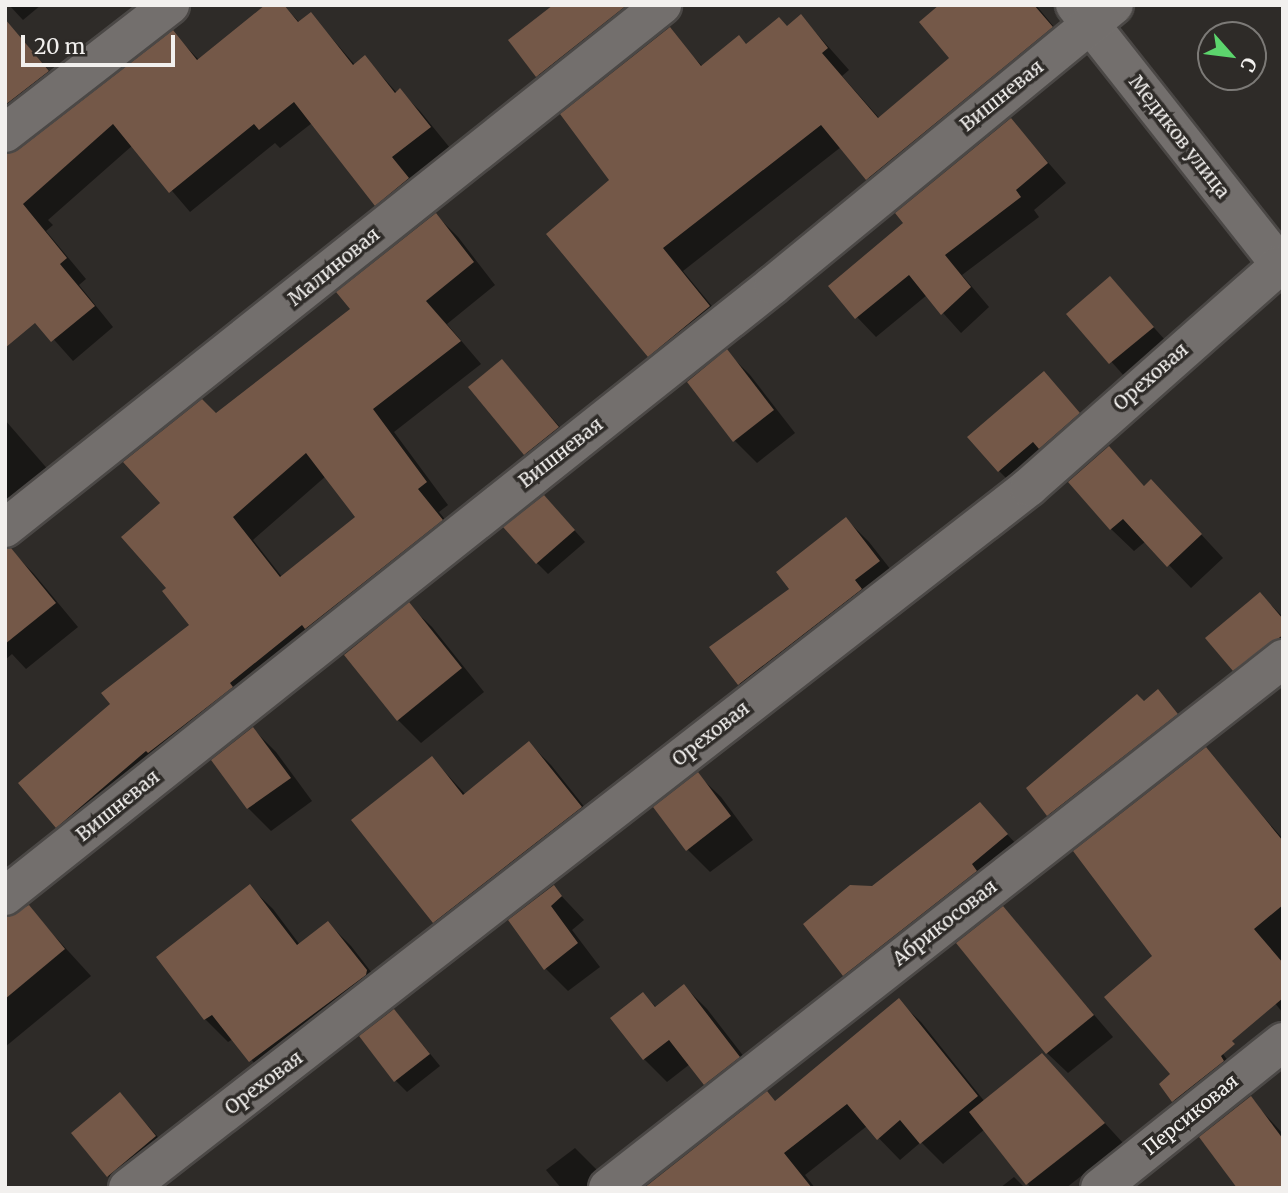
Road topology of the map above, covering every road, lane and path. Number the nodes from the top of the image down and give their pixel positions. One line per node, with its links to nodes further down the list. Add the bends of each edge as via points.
1 (170, 5): 4 (street)
2 (662, 5): 6 (street, Малиновая)
3 (1093, 12): 5 (street, Медиков улица); 8 (street, Вишневая, via 772,285)
4 (5, 133)
5 (1282, 267): 10 (street, Ореховая, via 1028,486)
6 (5, 528)
7 (1283, 659): 11 (street, Абрикосовая)
8 (5, 896)
9 (1283, 1042): 12 (street, Персиковая)
10 (128, 1188)
11 (608, 1188)
12 (1100, 1188)

